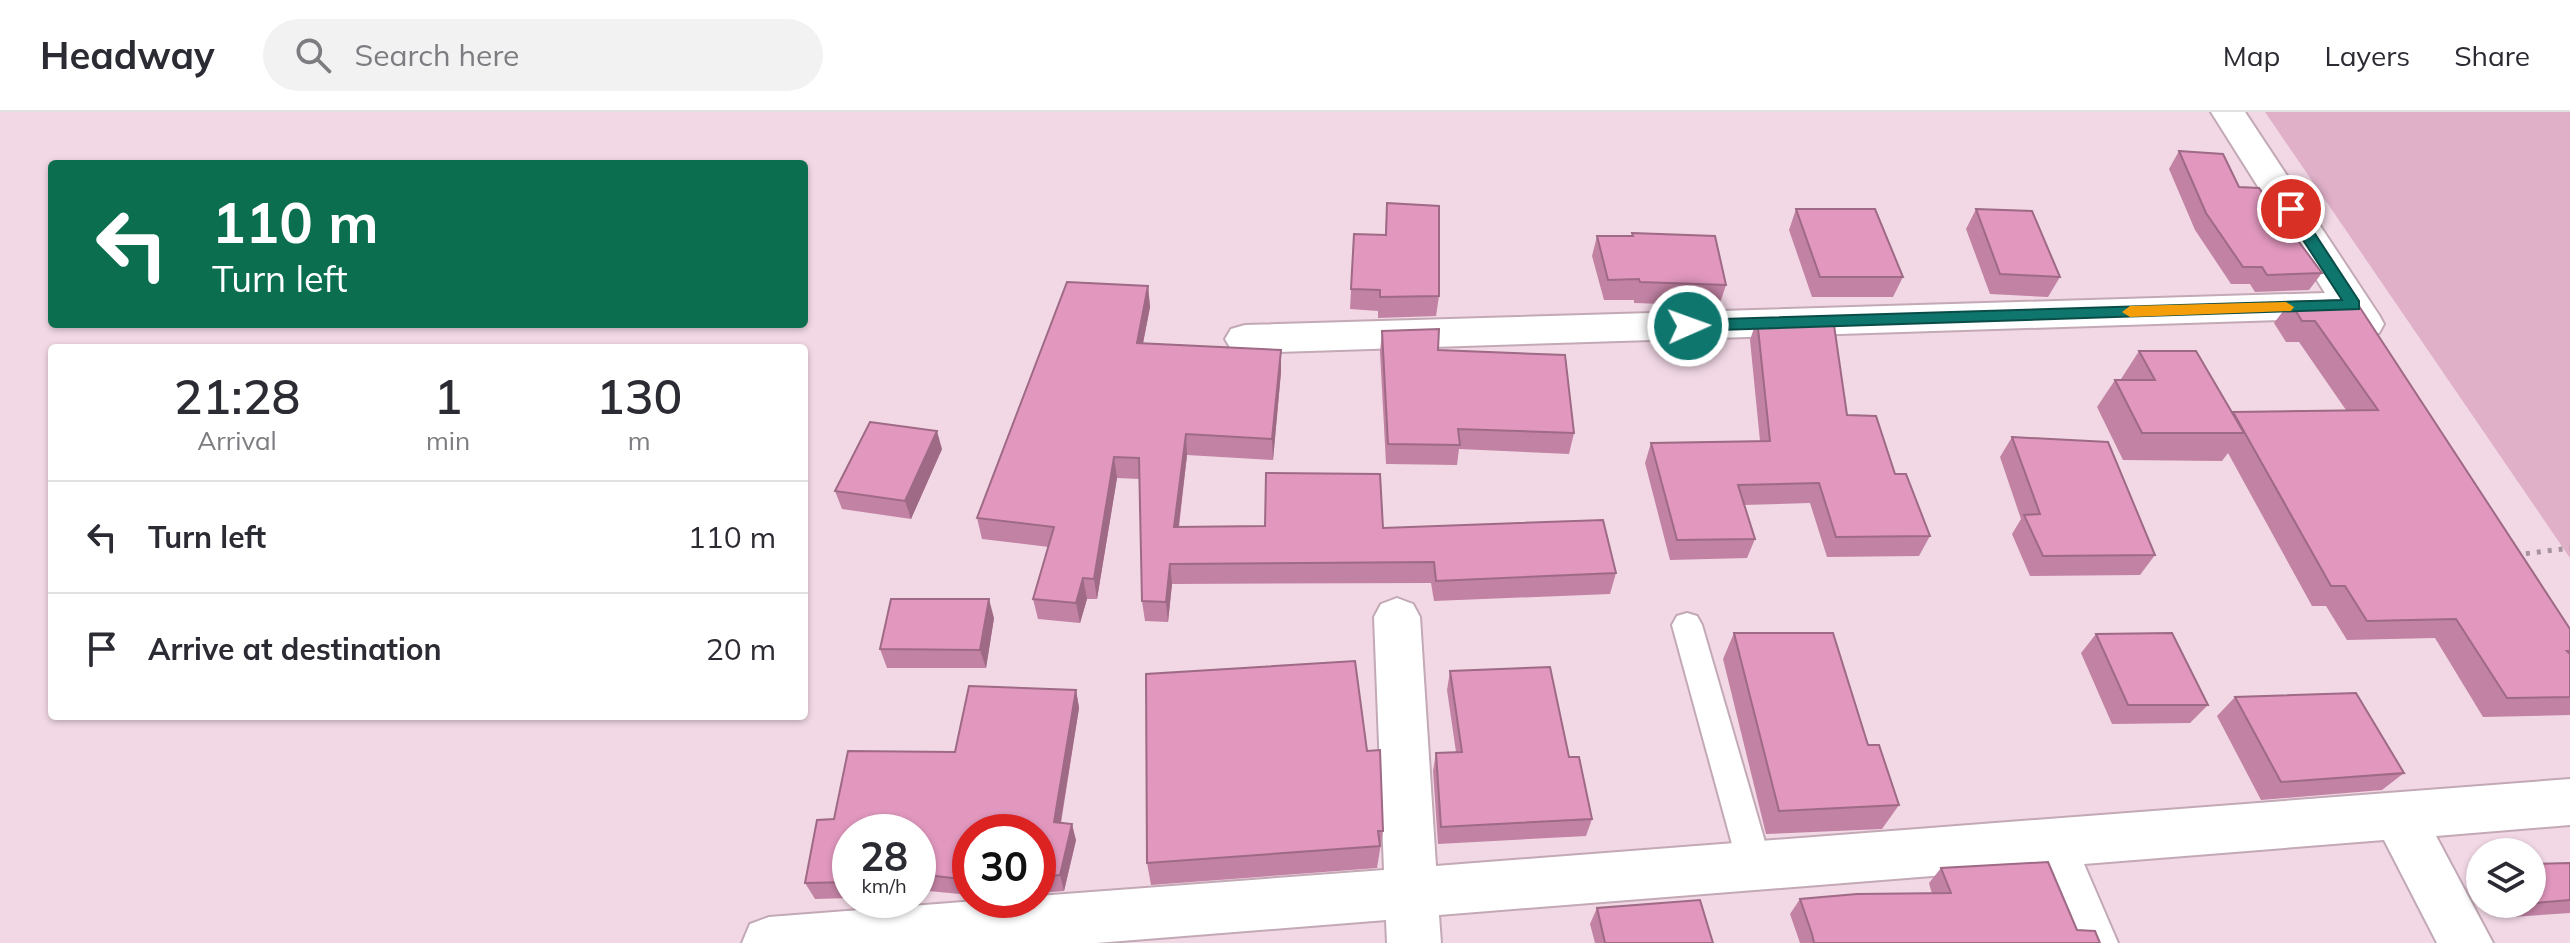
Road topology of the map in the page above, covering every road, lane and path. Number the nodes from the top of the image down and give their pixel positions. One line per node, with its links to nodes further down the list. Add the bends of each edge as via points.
1 (2228, 112): 2 (street)
2 (2353, 305): 3 (street); 4 (street)
3 (1245, 339)
4 (2387, 358)
5 (2570, 548): 6 (path)
6 (2514, 555)
7 (1397, 617): 13 (street)
8 (1687, 625): 12 (lane)
9 (2570, 802): 10 (street)
10 (2398, 815): 11 (street); 18 (street)
11 (2048, 842): 12 (street); 17 (street)
12 (1755, 866): 13 (street)
13 (1411, 892): 14 (street); 16 (street)
14 (1091, 930): 15 (street)
15 (780, 942)
16 (1414, 943)
17 (2091, 943)
18 (2466, 943)

